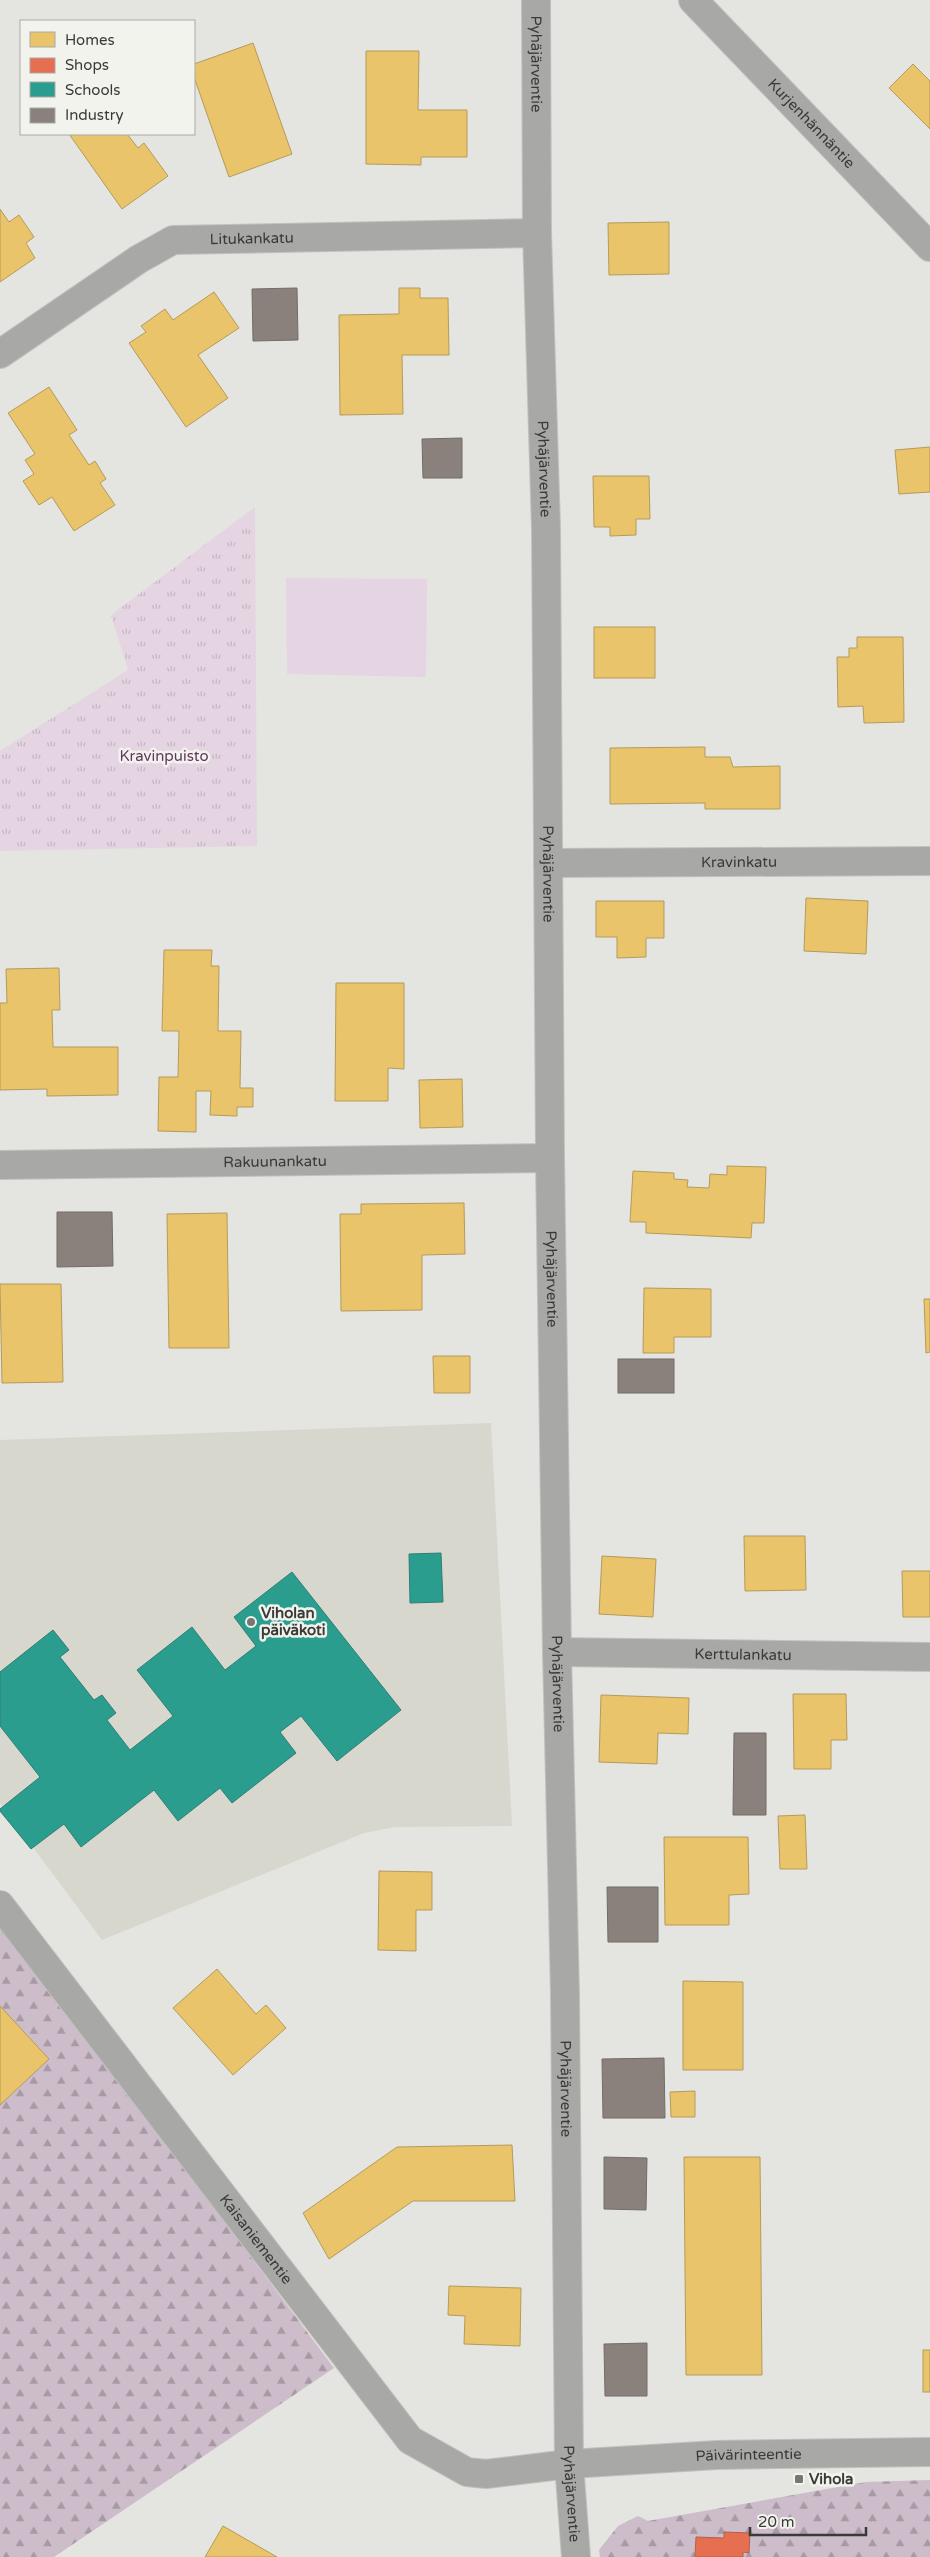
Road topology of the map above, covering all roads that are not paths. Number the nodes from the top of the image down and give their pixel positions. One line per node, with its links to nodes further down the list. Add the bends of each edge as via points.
1 (536, 0): 3 (street, Pyhäjärventie)
2 (693, 0): 4 (street, Kurjenhännäntie)
3 (537, 232): 5 (street, Litukankatu, via 173,240 139,259); 7 (street, Pyhäjärventie, via 546,529)
4 (930, 247)
5 (0, 354)
6 (930, 861): 7 (street, Kravinkatu)
7 (548, 863): 8 (street, Pyhäjärventie)
8 (550, 1158): 9 (street, Rakuunankatu); 10 (street, Pyhäjärventie)
9 (0, 1165)
10 (557, 1652): 11 (street, Kerttulankatu); 14 (street, Pyhäjärventie, via 566,1994)
11 (930, 1657)
12 (0, 1905): 14 (street, Kaisaniementie, via 410,2440 467,2472 486,2474)
13 (930, 2452): 14 (street, Päivärinteentie, via 726,2455)
14 (569, 2464): 15 (street, Pyhäjärventie)
15 (576, 2557)

